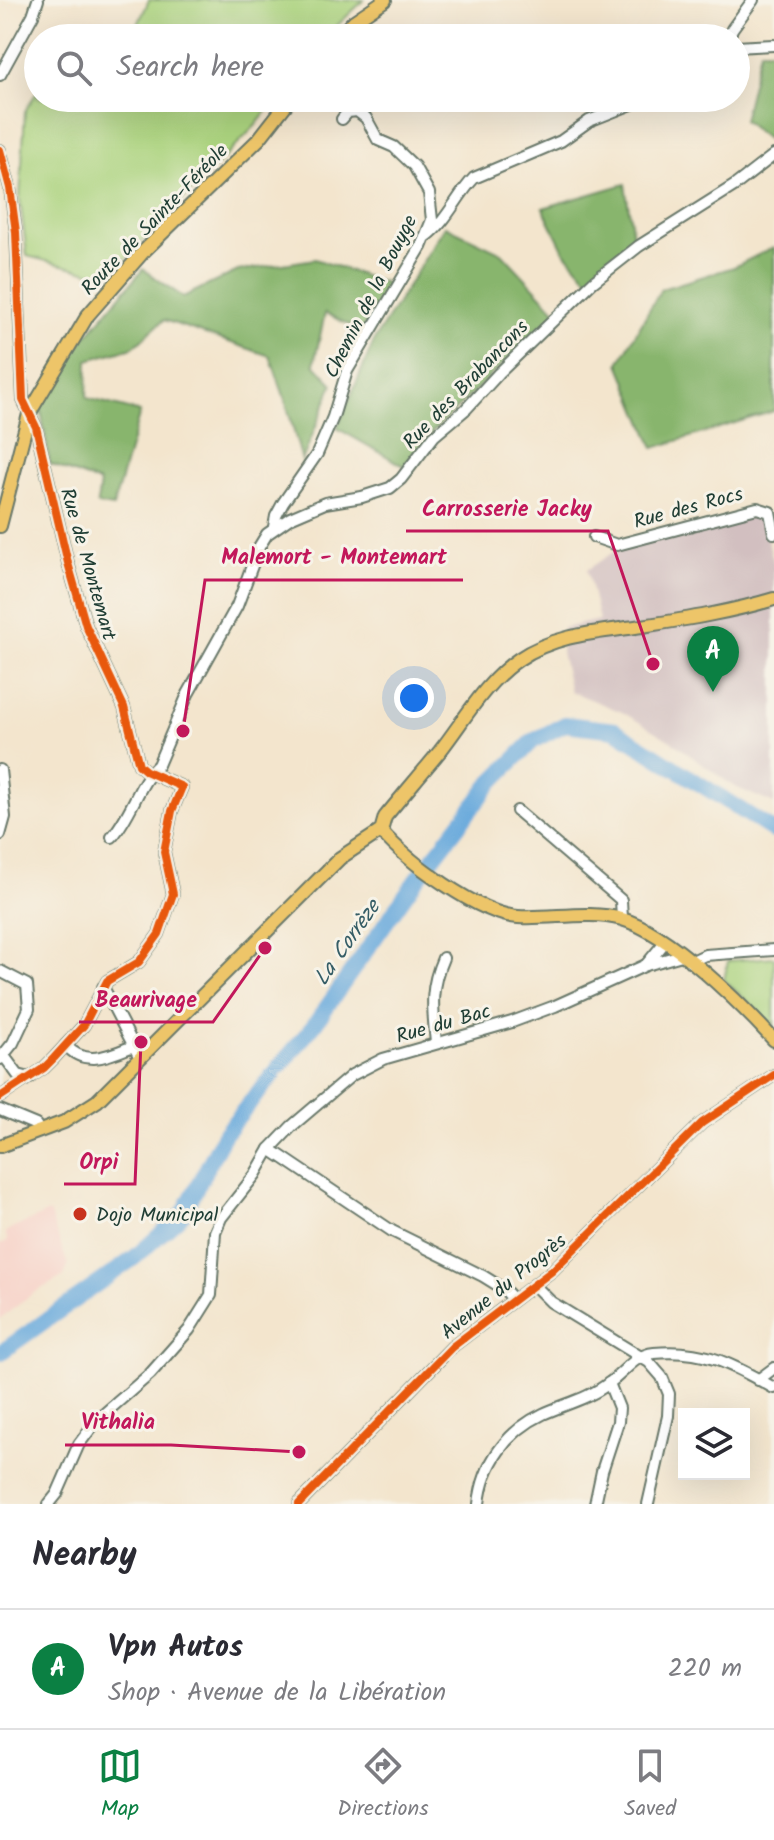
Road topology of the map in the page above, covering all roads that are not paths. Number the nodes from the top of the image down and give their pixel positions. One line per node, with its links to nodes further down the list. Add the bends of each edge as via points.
1 (38, 0): 4 (street)
2 (385, 0): 5 (main road)
3 (753, 0): 6 (street)
4 (28, 24)
5 (351, 24)
6 (736, 24)
7 (24, 31): 10 (street)
8 (774, 45): 9 (street)
9 (750, 46)
10 (0, 75)
11 (280, 112): 19 (main road, Route de Sainte-Féréole, via 88,315)
12 (348, 112): 15 (street, Chemin de la Bouyge)
13 (358, 112): 18 (street, Chemin de la Bouyge, via 378,140 414,166 429,193 432,220)
14 (612, 112): 18 (street, via 561,141 474,178)
15 (342, 119)
16 (0, 150): 19 (street, Rue de Montemart, via 16,232 23,400)
17 (774, 155): 21 (street, Rue des Brabancons, via 593,282 434,436 390,488 325,503)
18 (425, 237): 21 (street, Chemin de la Bouyge, via 347,371 317,454 283,503)
19 (29, 414): 20 (main road, Route de Sainte-Féréole); 26 (street, Rue de Montemart, via 86,626 124,707 139,765)
20 (0, 526)
21 (274, 527): 26 (street, via 259,547 237,606 188,694 158,765)
22 (774, 533): 23 (street, Rue des Rocs, via 770,512 757,508 617,545)
23 (594, 537)
24 (774, 599): 28 (main road, via 581,635 521,657 470,708 385,817)
25 (0, 770): 29 (street, via 5,817)
26 (149, 772): 30 (street, via 133,809); 38 (street, via 182,787 164,852 173,894 159,934 139,962)
27 (517, 811): 31 (street, via 621,900)
28 (381, 831): 31 (main road, via 460,895 497,913); 42 (main road, via 340,858)
29 (0, 835)
30 (112, 837)
31 (622, 919): 32 (main road)
32 (665, 942): 35 (main road); 36 (street, Rue du Bac)
33 (774, 950): 35 (street, Rue du Bac)
34 (443, 958): 40 (street, via 431,995)
35 (686, 958): 36 (street, Rue du Bac); 39 (main road)
36 (646, 965): 40 (street, Rue du Bac, via 555,1006)
37 (0, 971): 43 (street, via 27,985 30,1003)
38 (103, 987): 41 (street, via 84,1025); 42 (street)
39 (774, 1040)
40 (436, 1043): 50 (street, Rue du Bac, via 352,1075)
41 (66, 1045): 42 (street, via 81,1057); 45 (street)
42 (136, 1052): 48 (main road, via 85,1110)
43 (2, 1058): 45 (street, via 18,1075)
44 (774, 1075): 51 (street, Avenue du Progrès, via 702,1123)
45 (30, 1078): 46 (street)
46 (0, 1097)
47 (0, 1110): 48 (street, via 36,1125)
48 (39, 1132): 49 (main road)
49 (0, 1146)
50 (270, 1149): 52 (street, via 392,1231 483,1276); 58 (street, Rue du Bac, via 215,1232 211,1295 150,1374 97,1420)
51 (534, 1285): 52 (street, Avenue du Progrès); 53 (street, via 551,1302)
52 (513, 1299): 59 (street, Avenue du Progrès, via 432,1366)
53 (640, 1355): 55 (street, via 704,1356 726,1361); 56 (street); 62 (street, via 662,1377 669,1394)
54 (774, 1368): 55 (street)
55 (758, 1380): 57 (street)
56 (609, 1383): 60 (street, via 541,1415 506,1440 485,1476); 61 (street, via 619,1408 618,1422)
57 (774, 1388)
58 (49, 1504)
59 (299, 1504)
60 (479, 1504)
61 (595, 1504)
62 (648, 1504)

